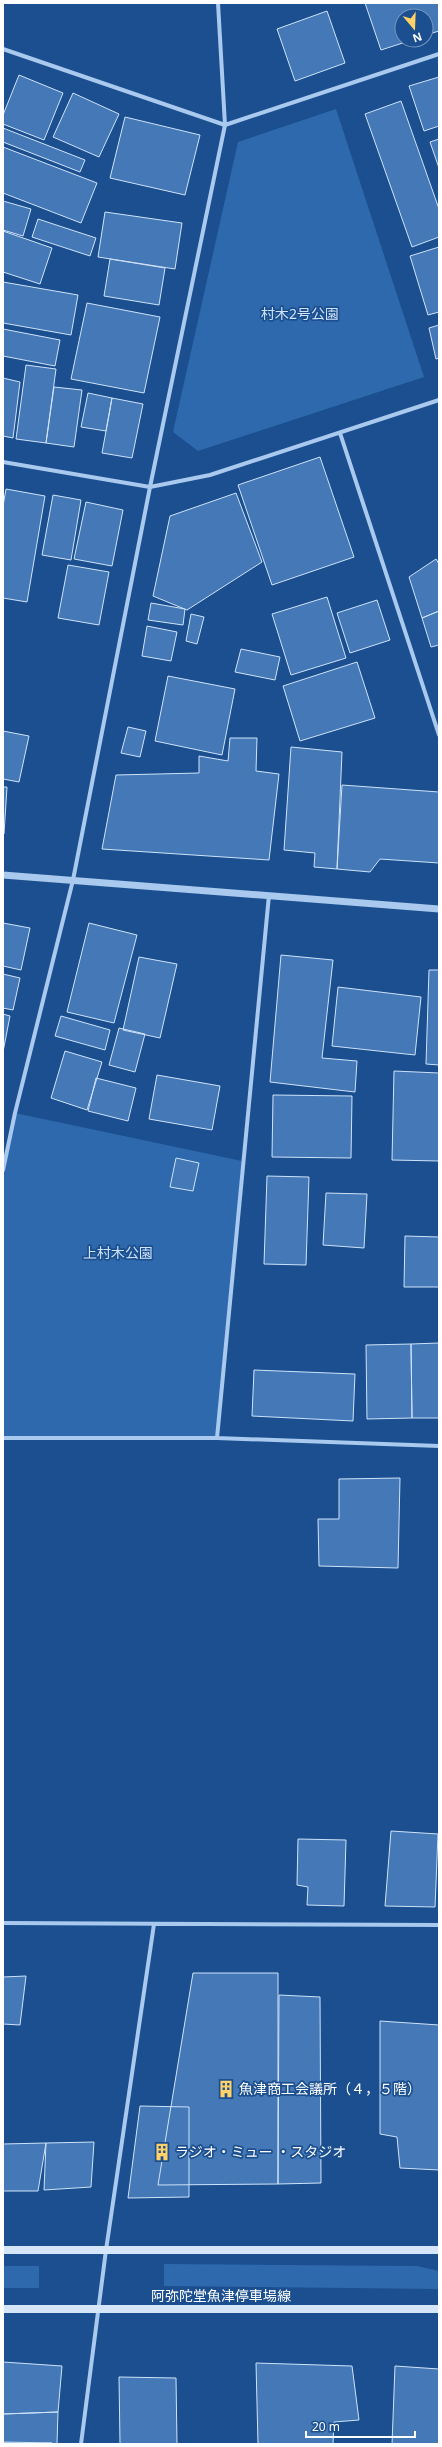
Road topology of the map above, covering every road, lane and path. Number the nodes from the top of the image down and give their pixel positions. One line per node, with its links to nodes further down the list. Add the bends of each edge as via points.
1 (218, 3): 4 (street)
2 (3, 49): 4 (street)
3 (439, 54): 4 (street)
4 (225, 125): 8 (street)
5 (439, 400): 6 (street)
6 (340, 433): 8 (street, via 210,475); 9 (street)
7 (3, 462): 8 (street)
8 (150, 487): 11 (street)
9 (439, 735)
10 (3, 875): 11 (street)
11 (73, 880): 12 (street); 14 (street)
12 (269, 895): 13 (street); 16 (street)
13 (439, 909)
14 (3, 1170)
15 (3, 1438): 16 (street)
16 (217, 1438): 17 (street)
17 (439, 1446)
18 (3, 1923): 19 (street)
19 (154, 1924): 20 (street); 22 (street)
20 (439, 1925)
21 (3, 2250): 22 (main road)
22 (106, 2250): 23 (main road); 25 (street)
23 (439, 2250)
24 (3, 2309): 25 (main road, 阿弥陀堂魚津停車場線)
25 (98, 2309): 26 (main road, 阿弥陀堂魚津停車場線); 27 (street)
26 (439, 2310)
27 (81, 2444)

